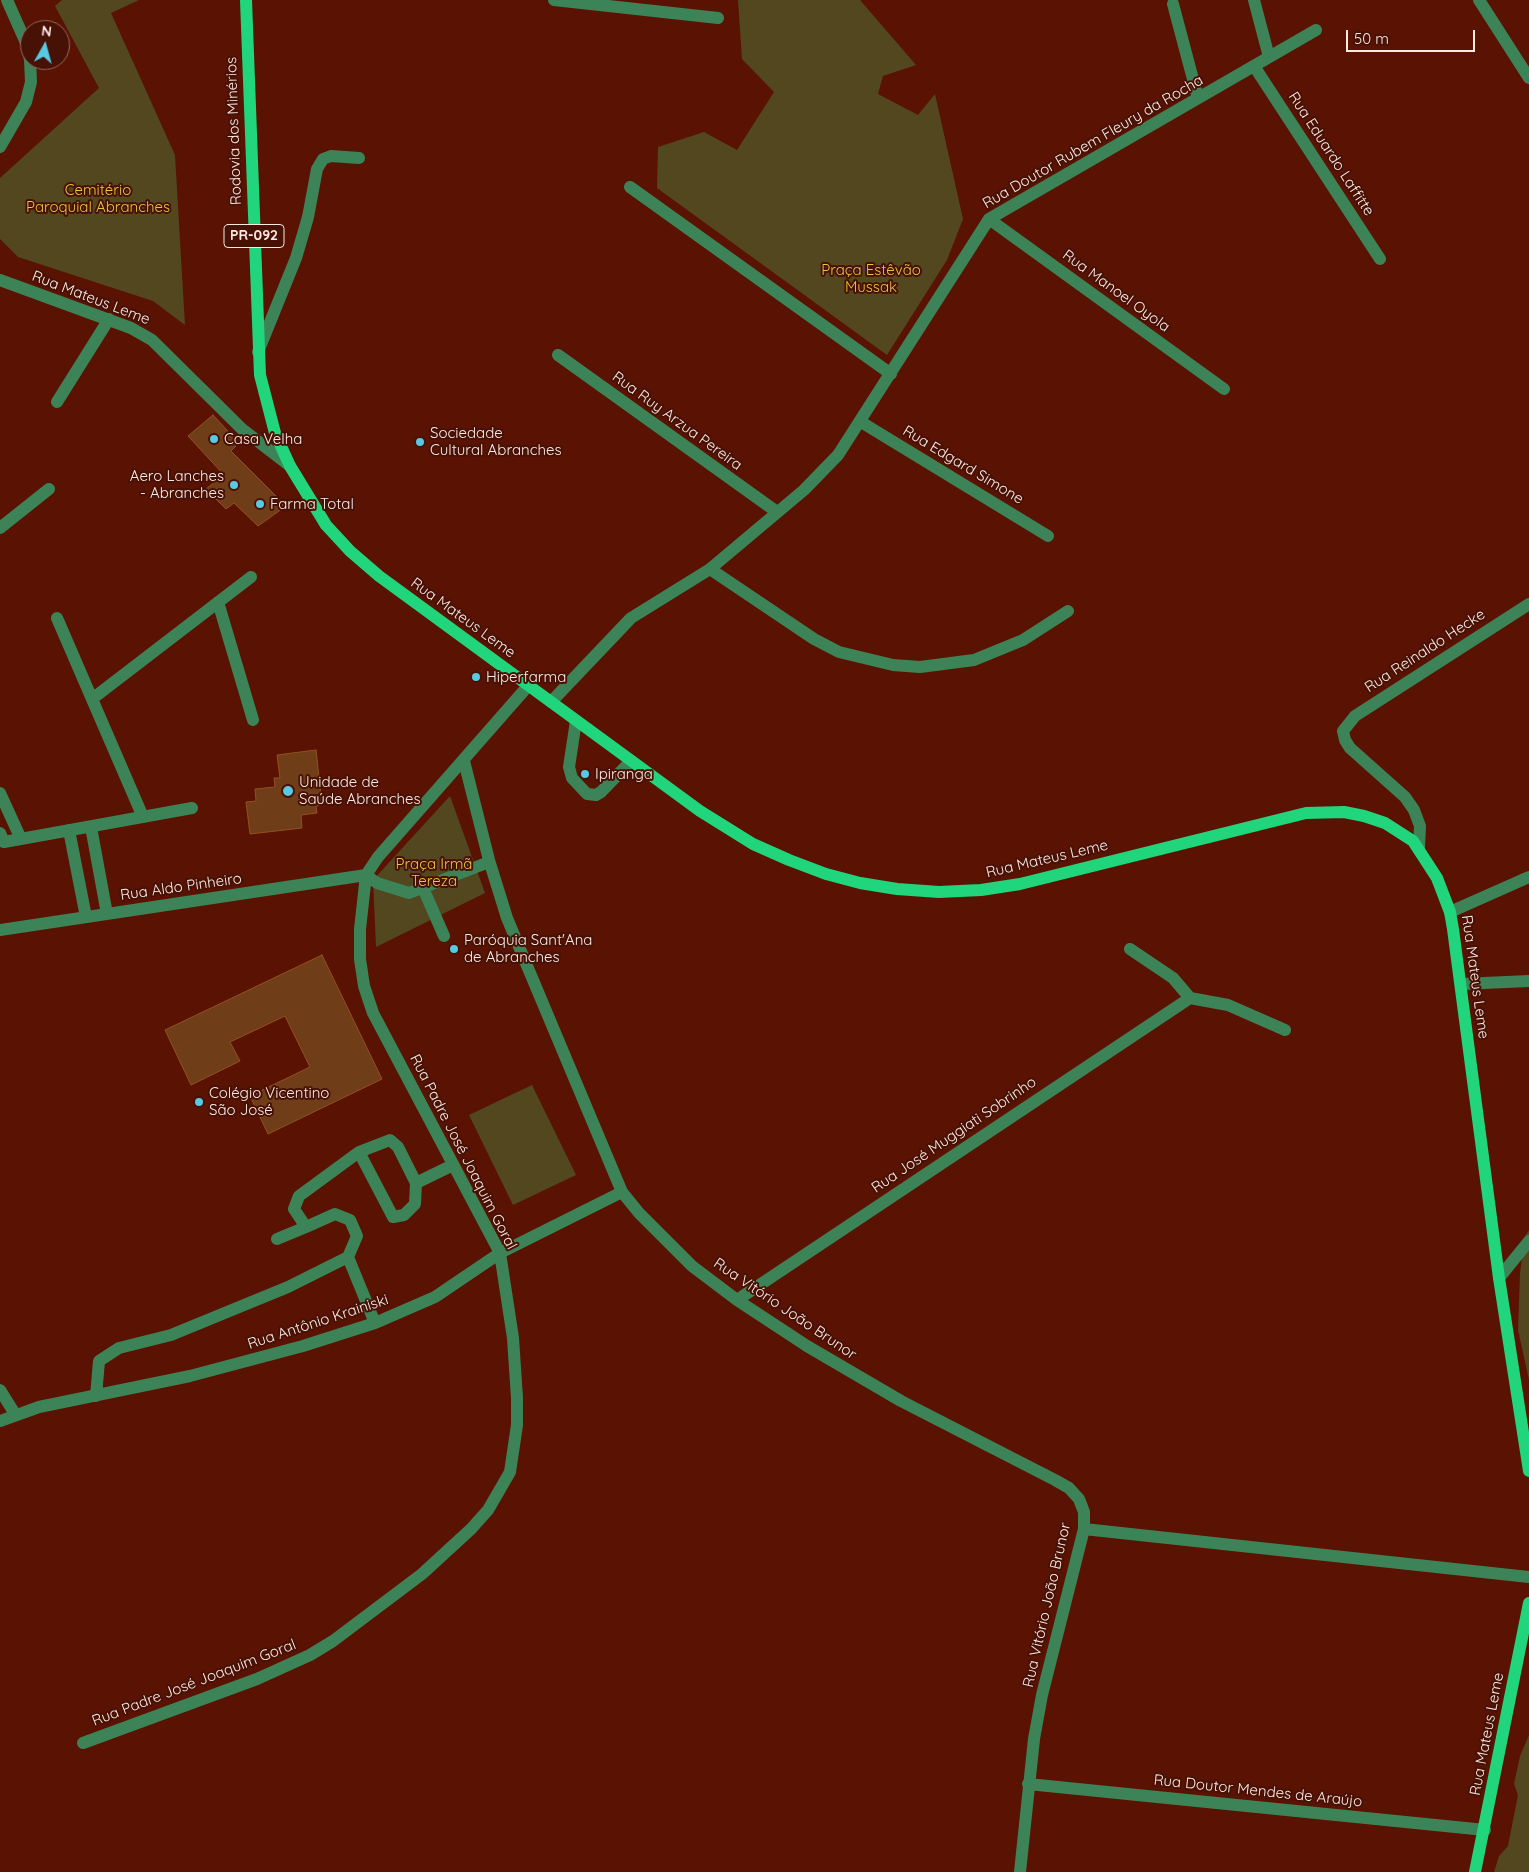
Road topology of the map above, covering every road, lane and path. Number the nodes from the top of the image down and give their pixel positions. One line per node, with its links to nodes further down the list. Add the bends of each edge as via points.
1 (7, 0): 8 (street)
2 (246, 0): 22 (main road, Rodovia dos Minérios / PR-092)
3 (554, 0): 7 (street)
4 (1254, 0): 10 (street)
5 (1479, 0): 13 (street)
6 (1173, 4): 14 (street)
7 (718, 18)
8 (20, 29)
9 (1316, 30): 10 (street, Rua Doutor Rubem Fleury da Rocha)
10 (1269, 57): 11 (street, Rua Doutor Rubem Fleury da Rocha)
11 (1254, 66): 14 (street, Rua Doutor Rubem Fleury da Rocha); 19 (street, Rua Eduardo Laffitte)
12 (30, 70): 15 (street, via 26,102)
13 (1529, 78)
14 (1198, 98): 18 (street, Rua Doutor Rubem Fleury da Rocha)
15 (0, 147)
16 (358, 158): 22 (street, via 331,156 323,159 317,169 296,258)
17 (630, 187): 24 (street)
18 (989, 219): 24 (street, Rua Doutor Rubem Fleury da Rocha); 25 (street, Rua Manoel Oyola)
19 (1380, 259)
20 (0, 280): 21 (street, Rua Mateus Leme)
21 (109, 319): 26 (street); 28 (street, Rua Mateus Leme, via 152,340 242,429)
22 (258, 352): 28 (main road, Rodovia dos Minérios / PR-092, via 265,402)
23 (558, 355): 30 (street, Rua Ruy Arzua Pereira)
24 (891, 374): 27 (street, Rua Doutor Rubem Fleury da Rocha)
25 (1224, 389)
26 (57, 402)
27 (861, 422): 30 (street, Rua Doutor Rubem Fleury da Rocha, via 833,461); 32 (street, Rua Edgard Simone)
28 (290, 466): 39 (main road, Rua Mateus Leme, via 326,526 350,551)
29 (49, 489): 31 (street)
30 (778, 512): 33 (street, Rua Doutor Rubem Fleury da Rocha)
31 (0, 528)
32 (1048, 536)
33 (710, 569): 37 (street, via 814,639 839,652 893,665 920,667 974,660 1023,640); 41 (street, Rua Doutor Rubem Fleury da Rocha, via 631,618)
34 (250, 577): 35 (street)
35 (218, 602): 40 (street); 42 (street)
36 (1529, 604): 53 (street, Rua Reinaldo Hecke, via 1355,716 1343,731 1350,748 1405,797 1414,810 1420,826)
37 (1068, 611)
38 (57, 618): 40 (street)
39 (528, 686): 41 (main road, Rua Mateus Leme); 44 (street)
40 (92, 699): 48 (street)
41 (551, 702): 43 (main road, Rua Mateus Leme)
42 (253, 720)
43 (576, 721): 45 (main road, Rua Mateus Leme); 45 (street, via 568,767 572,778 587,794 601,792)
44 (464, 761): 54 (street, Rua Vitório João Brunor); 55 (street, Rua Padre José Joaquim Goral, via 396,834)
45 (631, 761): 53 (main road, Rua Mateus Leme, via 700,811 753,844 826,874 897,889 972,891 1020,884 1283,818 1324,812 1364,816 1385,823)
46 (0, 793): 52 (street)
47 (192, 808): 48 (street)
48 (143, 817): 49 (street)
49 (91, 827): 50 (street); 59 (street)
50 (69, 830): 52 (street); 60 (street)
51 (0, 833): 52 (street, via 4,842)
52 (20, 839)
53 (1419, 848): 58 (main road, Rua Mateus Leme, via 1437,878)
54 (489, 862): 57 (street); 71 (street, Rua Vitório João Brunor, via 507,918)
55 (366, 876): 57 (street, via 377,883 410,893); 59 (street, Rua Aldo Pinheiro); 69 (street, Rua Padre José Joaquim Goral, via 360,929 364,986 373,1013)
56 (1529, 878): 58 (street)
57 (423, 888): 62 (street)
58 (1450, 912): 65 (main road, Rua Mateus Leme)
59 (107, 914): 60 (street, Rua Aldo Pinheiro)
60 (86, 917): 61 (street, Rua Aldo Pinheiro)
61 (0, 930)
62 (444, 936)
63 (1130, 948): 66 (street, via 1173,978)
64 (1529, 981): 65 (street)
65 (1461, 984): 77 (main road, Rua Mateus Leme)
66 (1190, 998): 67 (street, via 1228,1005); 78 (street, Rua José Muggiati Sobrinho)
67 (1285, 1030)
68 (359, 1152): 70 (street, via 390,1140 398,1147); 70 (street, via 393,1217 404,1215 415,1204); 72 (street, via 299,1196 294,1209)
69 (453, 1166): 70 (street); 75 (street, Rua Padre José Joaquim Goral)
70 (416, 1183)
71 (622, 1192): 75 (street, Rua Antônio Krainiski); 78 (street, Rua Vitório João Brunor, via 638,1214 692,1266)
72 (306, 1227): 73 (street); 76 (street, via 335,1214 350,1220 358,1236)
73 (277, 1239)
74 (1529, 1241): 77 (street)
75 (500, 1253): 79 (street, Rua Antônio Krainiski, via 435,1297); 88 (street, Rua Padre José Joaquim Goral, via 516,1364 516,1434 510,1472 488,1510 406,1586 351,1629 310,1655 258,1679)
76 (348, 1257): 79 (street); 81 (street, via 288,1288 171,1335 119,1348 99,1361)
77 (1499, 1278): 84 (main road, Rua Mateus Leme)
78 (737, 1300): 85 (street, Rua Vitório João Brunor, via 864,1380 1069,1488 1079,1499)
79 (375, 1323): 81 (street, Rua Antônio Krainiski, via 253,1360)
80 (0, 1390): 82 (street)
81 (96, 1396): 82 (street, Rua Antônio Krainiski, via 39,1406)
82 (15, 1414): 83 (street, Rua Antônio Krainiski)
83 (0, 1421)
84 (1529, 1471)
85 (1084, 1529): 86 (street); 89 (street, Rua Vitório João Brunor, via 1042,1695)
86 (1529, 1577)
87 (1529, 1603): 90 (main road, Rua Mateus Leme)
88 (83, 1743)
89 (1028, 1784): 90 (street, Rua Doutor Mendes de Araújo); 91 (street, Rua Vitório João Brunor)
90 (1485, 1830): 92 (main road, Rua Mateus Leme)
91 (1020, 1872)
92 (1475, 1872)

